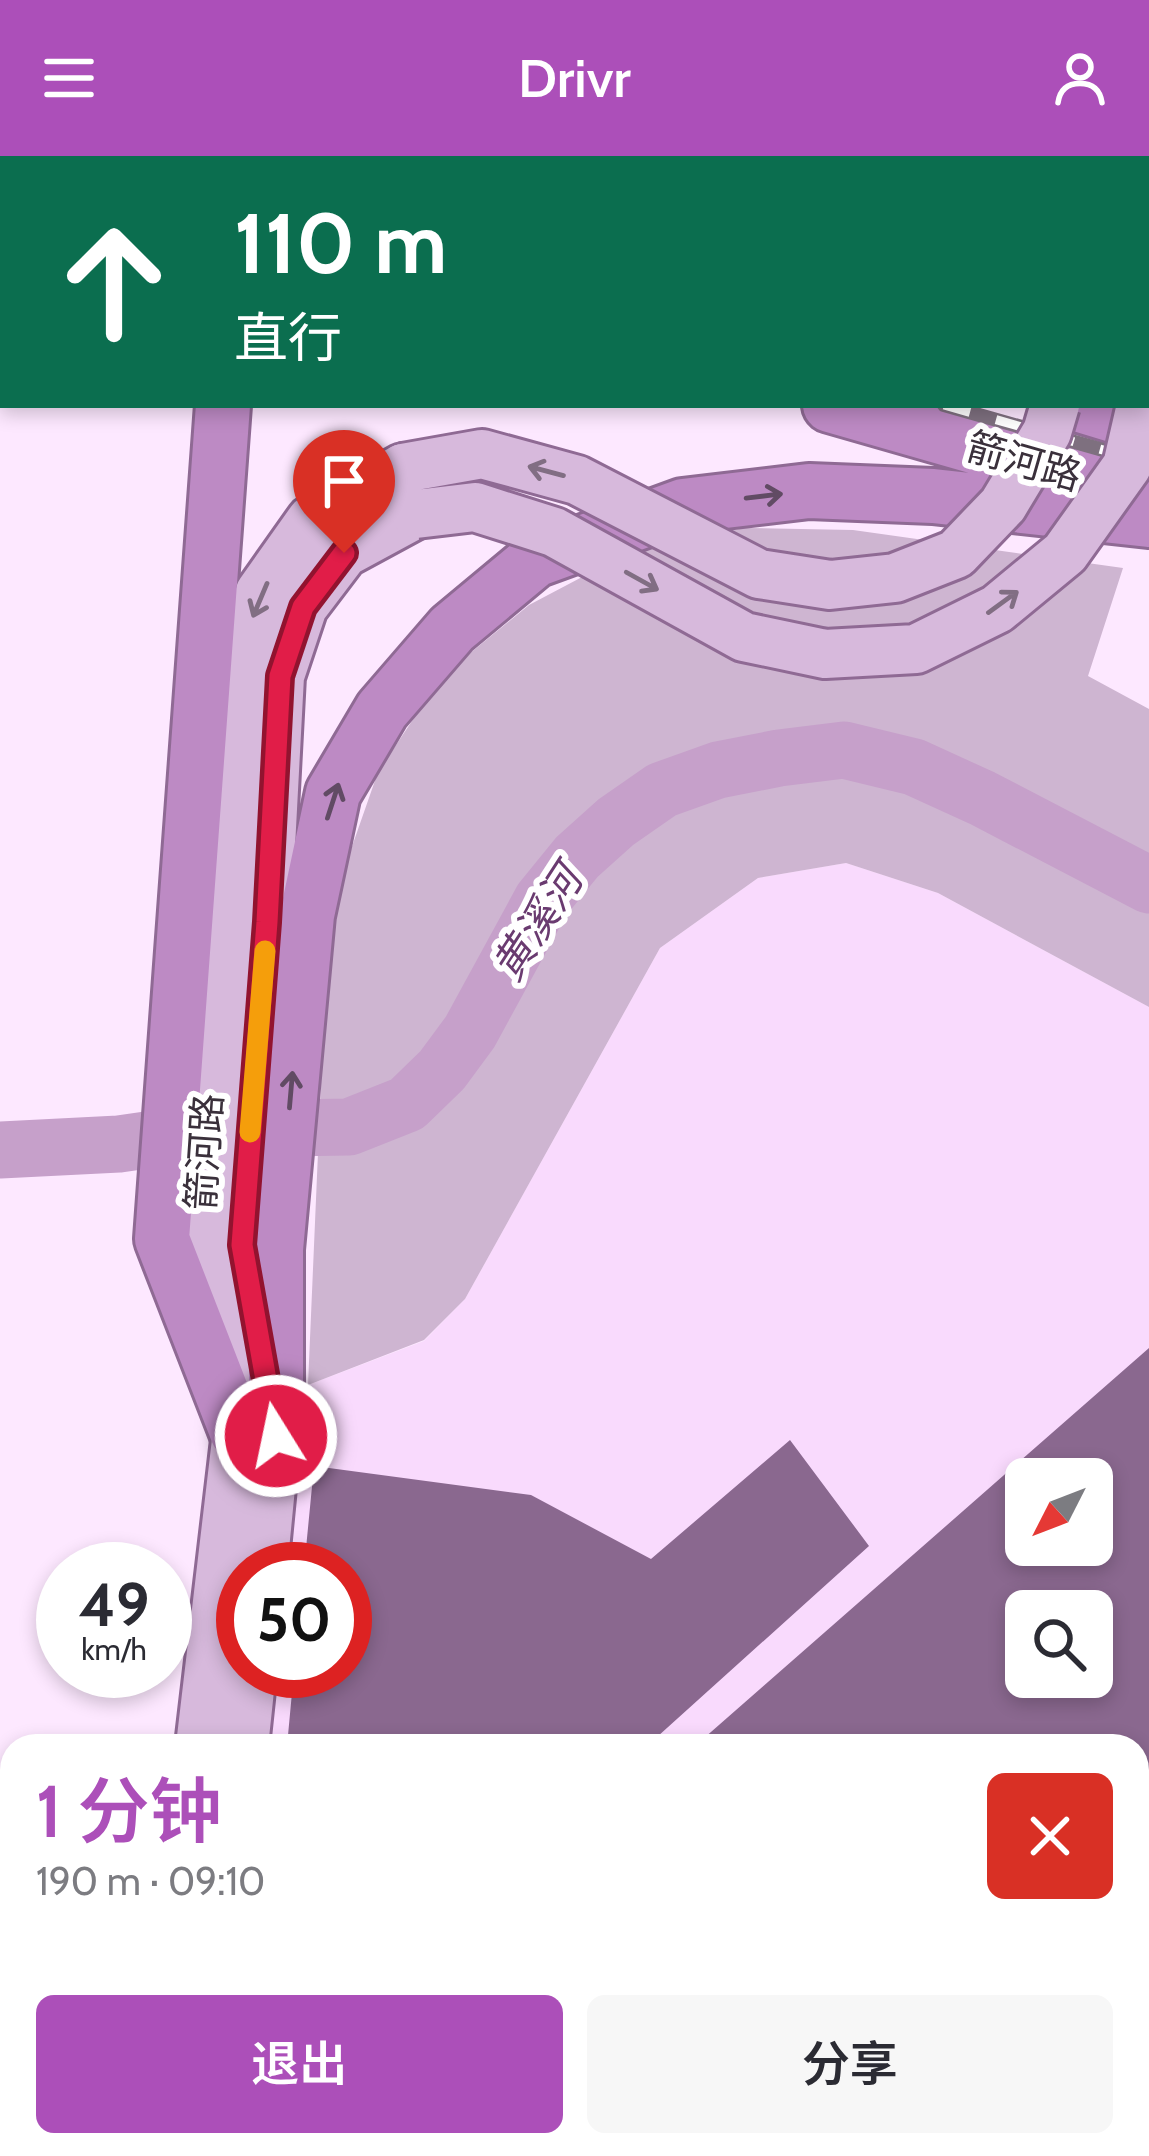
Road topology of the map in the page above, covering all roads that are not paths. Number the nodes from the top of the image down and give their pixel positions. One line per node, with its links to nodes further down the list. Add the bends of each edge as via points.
1 (223, 408): 9 (highway)
2 (841, 408): 7 (highway, 箭河路)
3 (1054, 408): 9 (main road, one-way to 9, bridge, via 1003,505 956,554 896,578 830,585 759,574 577,480 482,454 404,468 310,520 260,592 239,662)
4 (1090, 408): 6 (highway, 箭河路)
5 (1140, 408): 10 (main road, one-way to 5, bridge, via 280,676 303,607 344,553 416,514 476,507 554,532 744,637 825,654 916,649 997,609 1065,553 1127,466)
6 (1149, 426)
7 (1149, 496)
8 (1149, 520): 10 (highway, one-way to 8, via 333,794 382,710 452,629 536,560 683,506 809,491)
9 (203, 913): 11 (highway)
10 (287, 919): 11 (highway, one-way to 10)
11 (219, 1244): 12 (highway); 12 (highway)
12 (256, 1434): 13 (main road); 15 (main road)
13 (261, 1542)
14 (249, 1698): 16 (main road)
15 (202, 1734)
16 (245, 1734)

